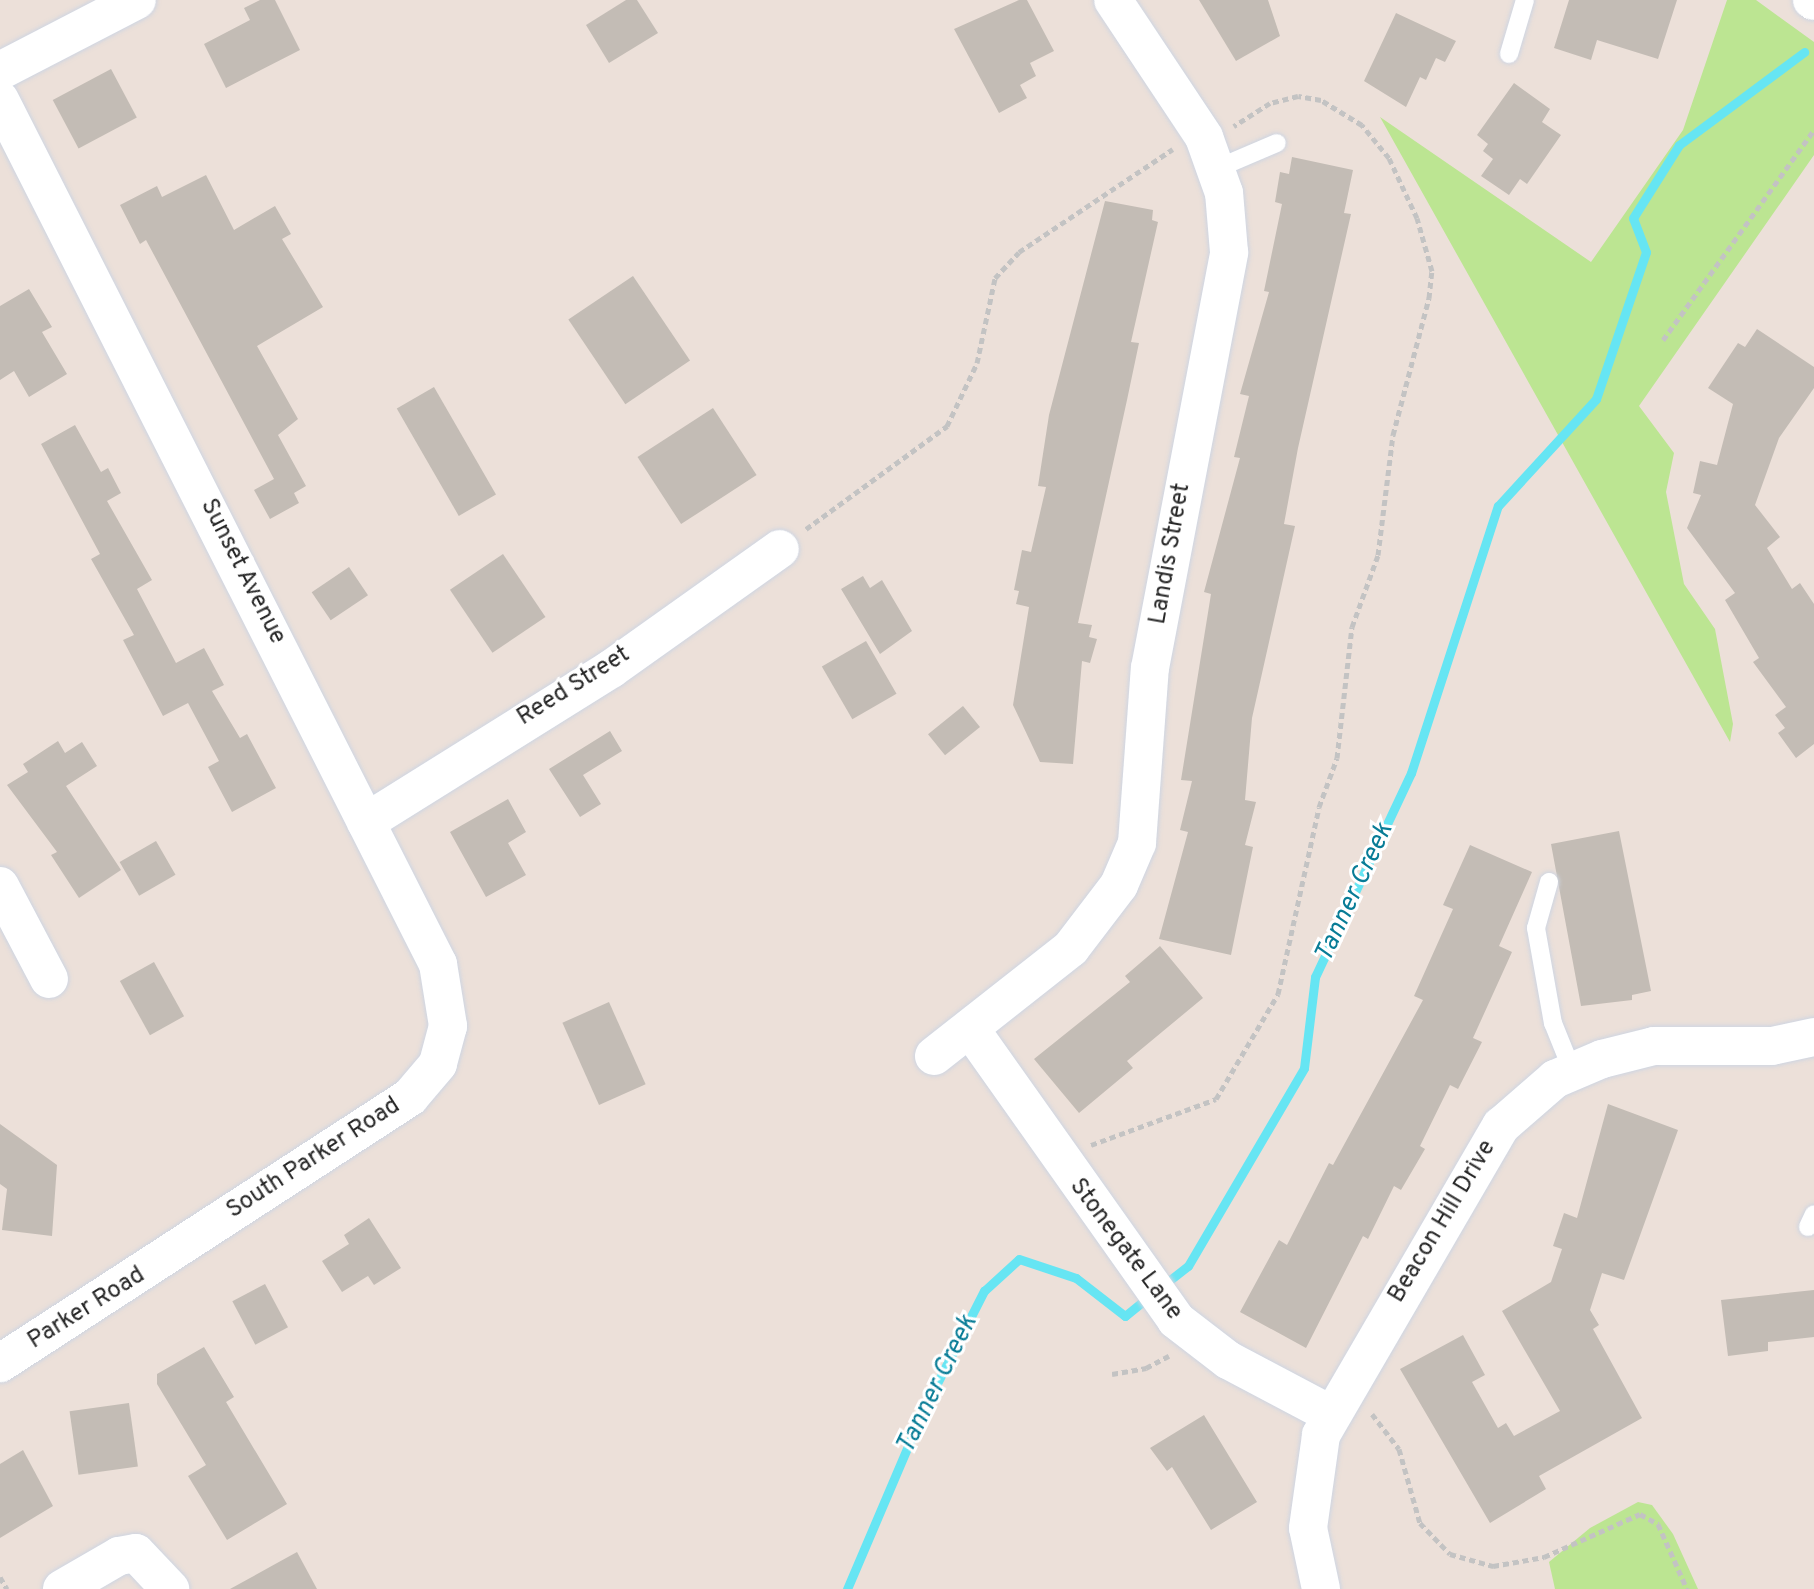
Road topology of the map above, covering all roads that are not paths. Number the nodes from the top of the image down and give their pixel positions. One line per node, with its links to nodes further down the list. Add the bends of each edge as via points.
1 (137, 0): 5 (street)
2 (1113, 0): 8 (street, Landis Street, via 1163,70)
3 (1525, 0): 4 (lane)
4 (1509, 54)
5 (0, 71)
6 (0, 100): 10 (street, Sunset Avenue)
7 (1277, 143): 8 (lane)
8 (1216, 169): 14 (street, Landis Street, via 1229,252 1150,668 1137,843 1098,918)
9 (780, 549): 10 (street, Reed Street, via 611,669)
10 (366, 822): 16 (street, Sunset Avenue, via 438,964 448,1011)
11 (1549, 882): 18 (lane, via 1536,928 1553,1023)
12 (0, 886): 13 (street)
13 (49, 979)
14 (971, 1030): 17 (street, Landis Street); 21 (street, Stonegate Lane, via 1176,1335)
15 (1814, 1037): 18 (street, Beacon Hill Drive, via 1772,1046 1654,1046)
16 (443, 1054): 19 (street, South Parker Road, via 410,1097 282,1175)
17 (934, 1056)
18 (1572, 1070): 21 (street, Beacon Hill Drive, via 1533,1095 1488,1143)
19 (173, 1254): 20 (street, Parker Road)
20 (0, 1363)
21 (1330, 1414): 24 (street, Beacon Hill Drive, via 1308,1504 1310,1550)
22 (62, 1589): 23 (street, via 119,1556 136,1553)
23 (170, 1589)
24 (1321, 1589)

